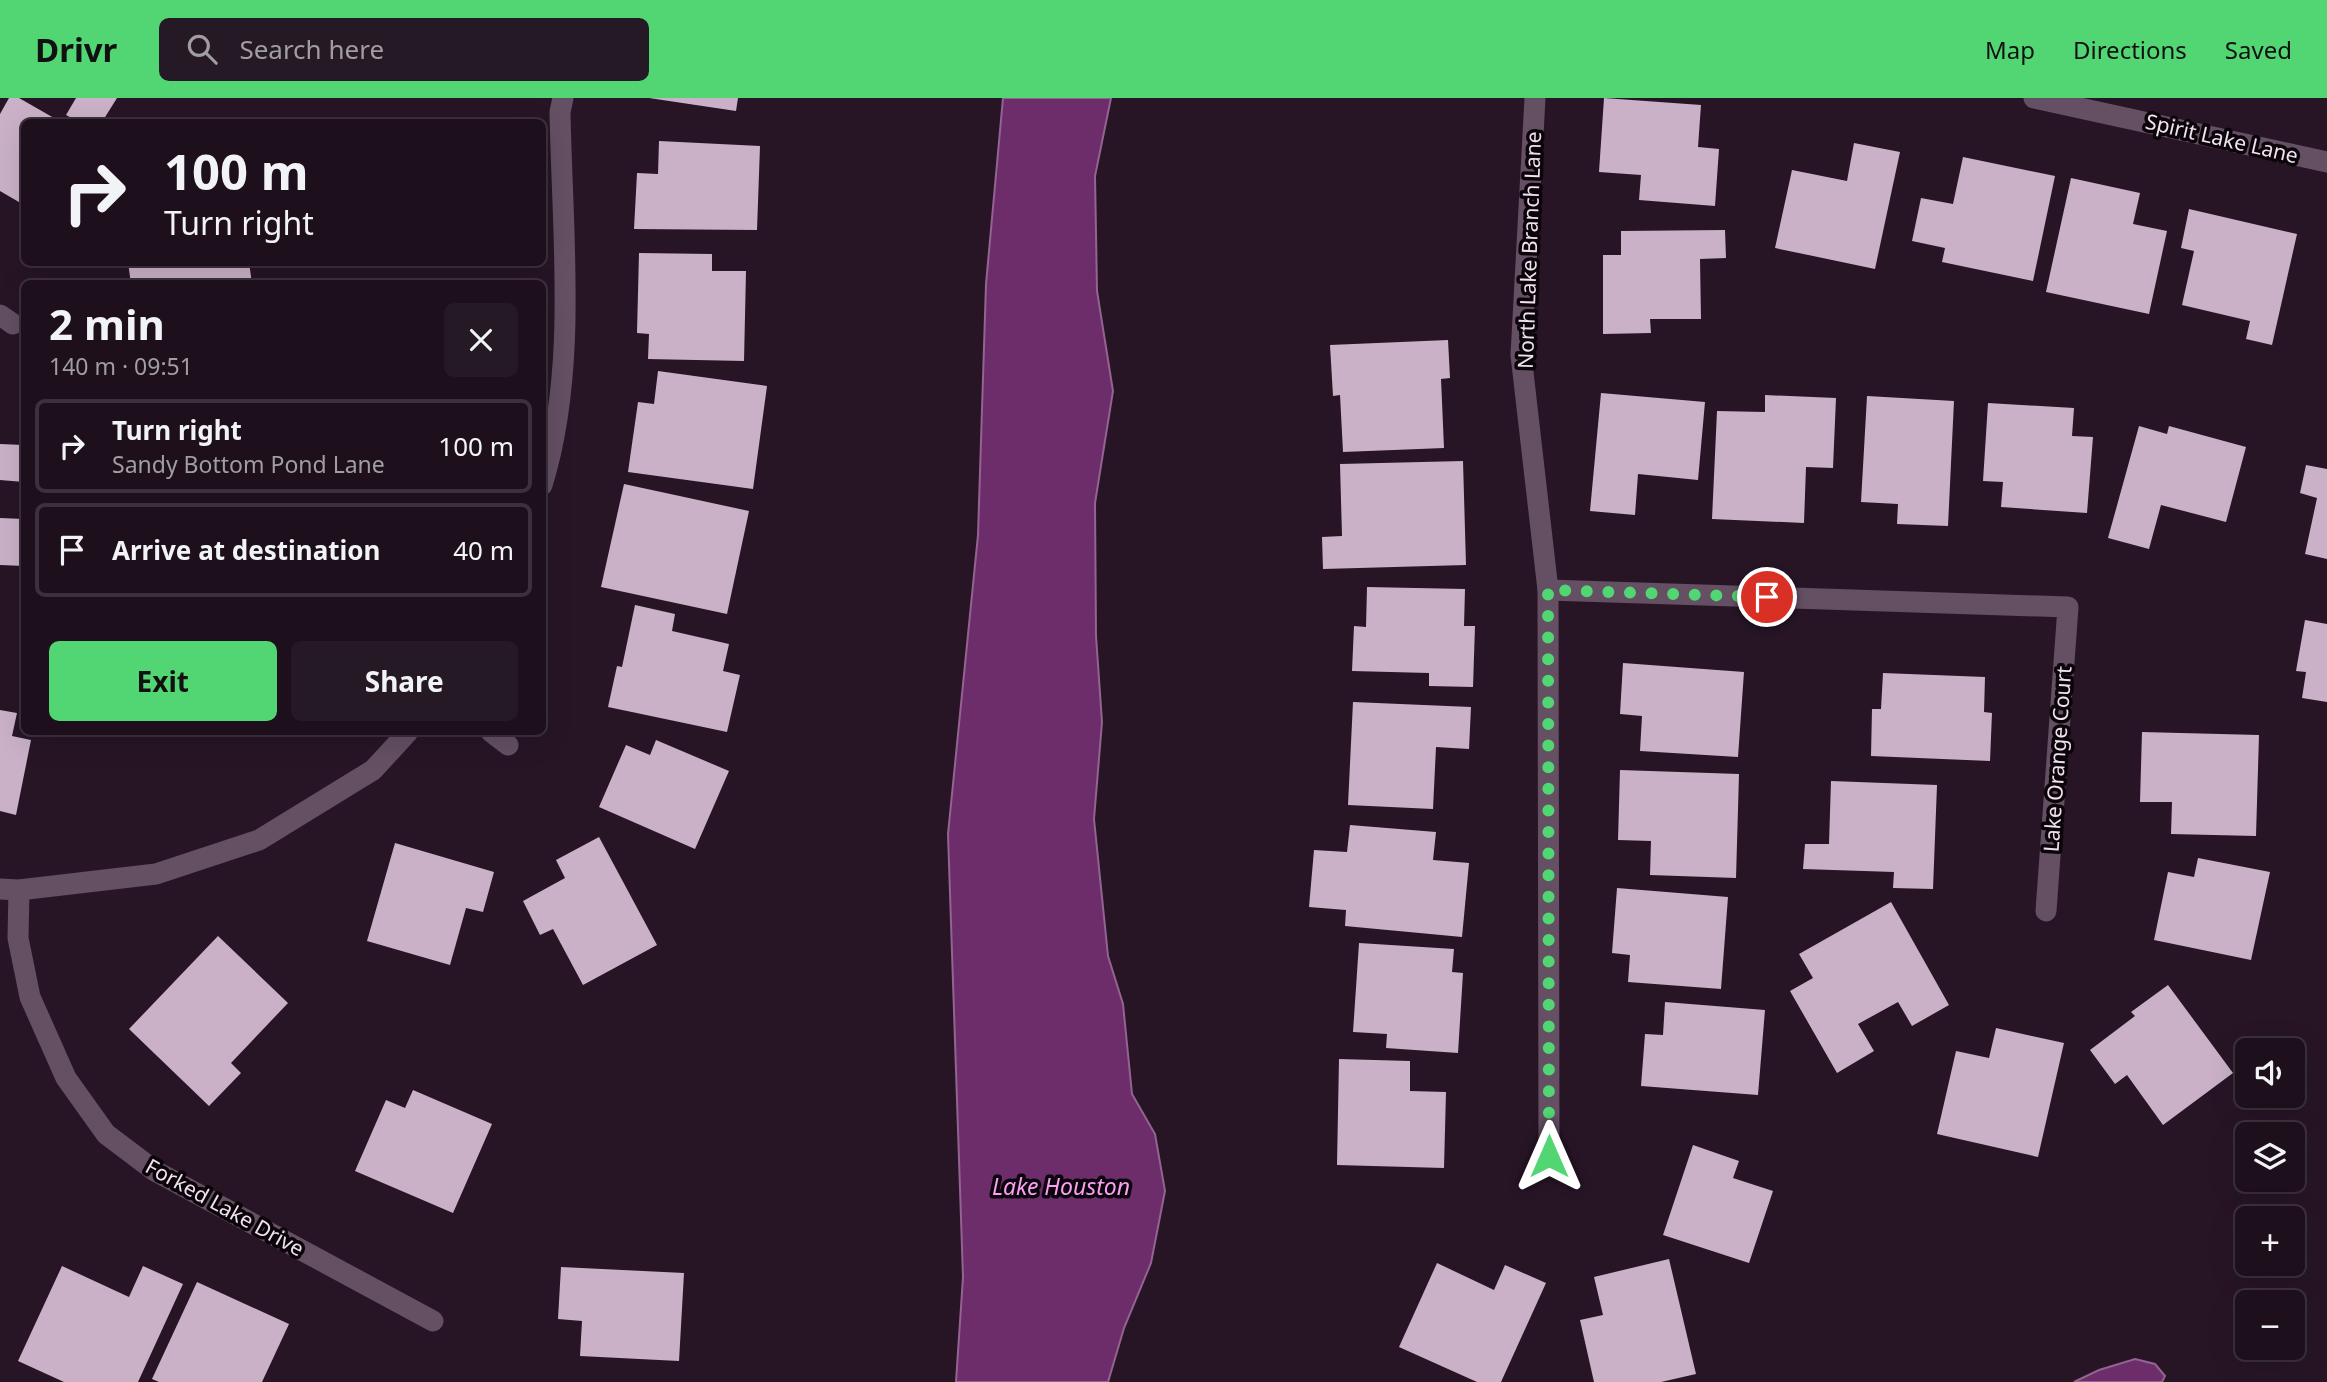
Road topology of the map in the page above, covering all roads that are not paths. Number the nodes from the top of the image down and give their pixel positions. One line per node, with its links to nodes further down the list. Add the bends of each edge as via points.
1 (563, 98): 5 (street, via 564,338 553,452)
2 (1535, 98): 6 (street, North Lake Branch Lane, via 1521,355)
3 (2034, 98): 4 (street, Spirit Lake Lane)
4 (2327, 162)
5 (546, 473)
6 (1548, 590): 9 (street, Lake Orange Court, via 2068,607); 10 (street, North Lake Branch Lane)
7 (405, 735): 8 (street, via 373,770 259,840 156,874)
8 (9, 890): 11 (street, Forked Lake Drive, via 30,997 66,1078 106,1134 155,1171)
9 (2046, 911)
10 (1549, 1156)
11 (433, 1321)

